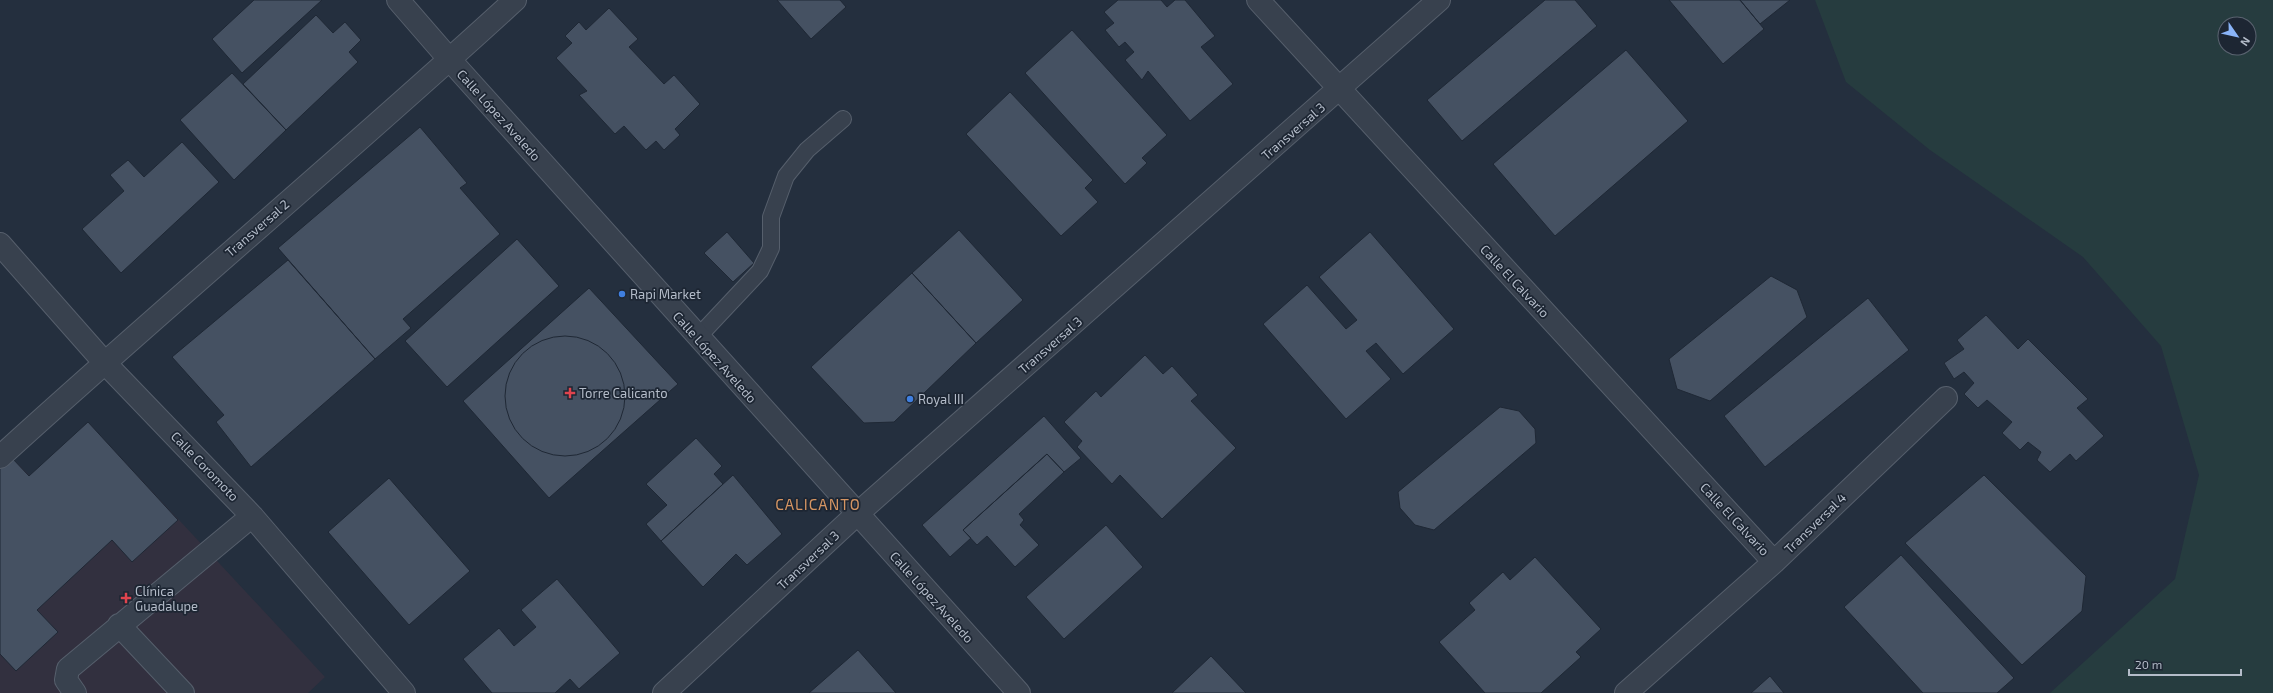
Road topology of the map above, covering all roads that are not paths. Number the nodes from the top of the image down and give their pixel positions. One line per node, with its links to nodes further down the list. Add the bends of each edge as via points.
1 (398, 0): 5 (street, Calle López Aveledo)
2 (515, 0): 5 (street, Transversal 2)
3 (1258, 0): 6 (street, Calle El Calvario)
4 (1439, 0): 6 (street, Transversal 3)
5 (450, 60): 9 (street, Calle López Aveledo); 10 (street, Transversal 2)
6 (1339, 90): 13 (street, Transversal 3); 15 (street, Calle El Calvario)
7 (843, 119): 9 (lane, via 807,150 786,176 770,217 770,248 760,271)
8 (0, 244): 10 (street, Calle Coromoto)
9 (698, 337): 13 (street, Calle López Aveledo)
10 (104, 362): 12 (street, Transversal 2); 14 (street, Calle Coromoto)
11 (1946, 398): 15 (street, Transversal 4)
12 (0, 457)
13 (857, 514): 20 (street, Transversal 3); 21 (street, Calle López Aveledo)
14 (252, 516): 16 (street); 19 (street, Calle Coromoto)
15 (1774, 562): 22 (street, Transversal 4)
16 (119, 625): 17 (street, via 68,669 66,680); 18 (street)
17 (75, 693)
18 (183, 693)
19 (404, 693)
20 (664, 693)
21 (1019, 693)
22 (1626, 693)

